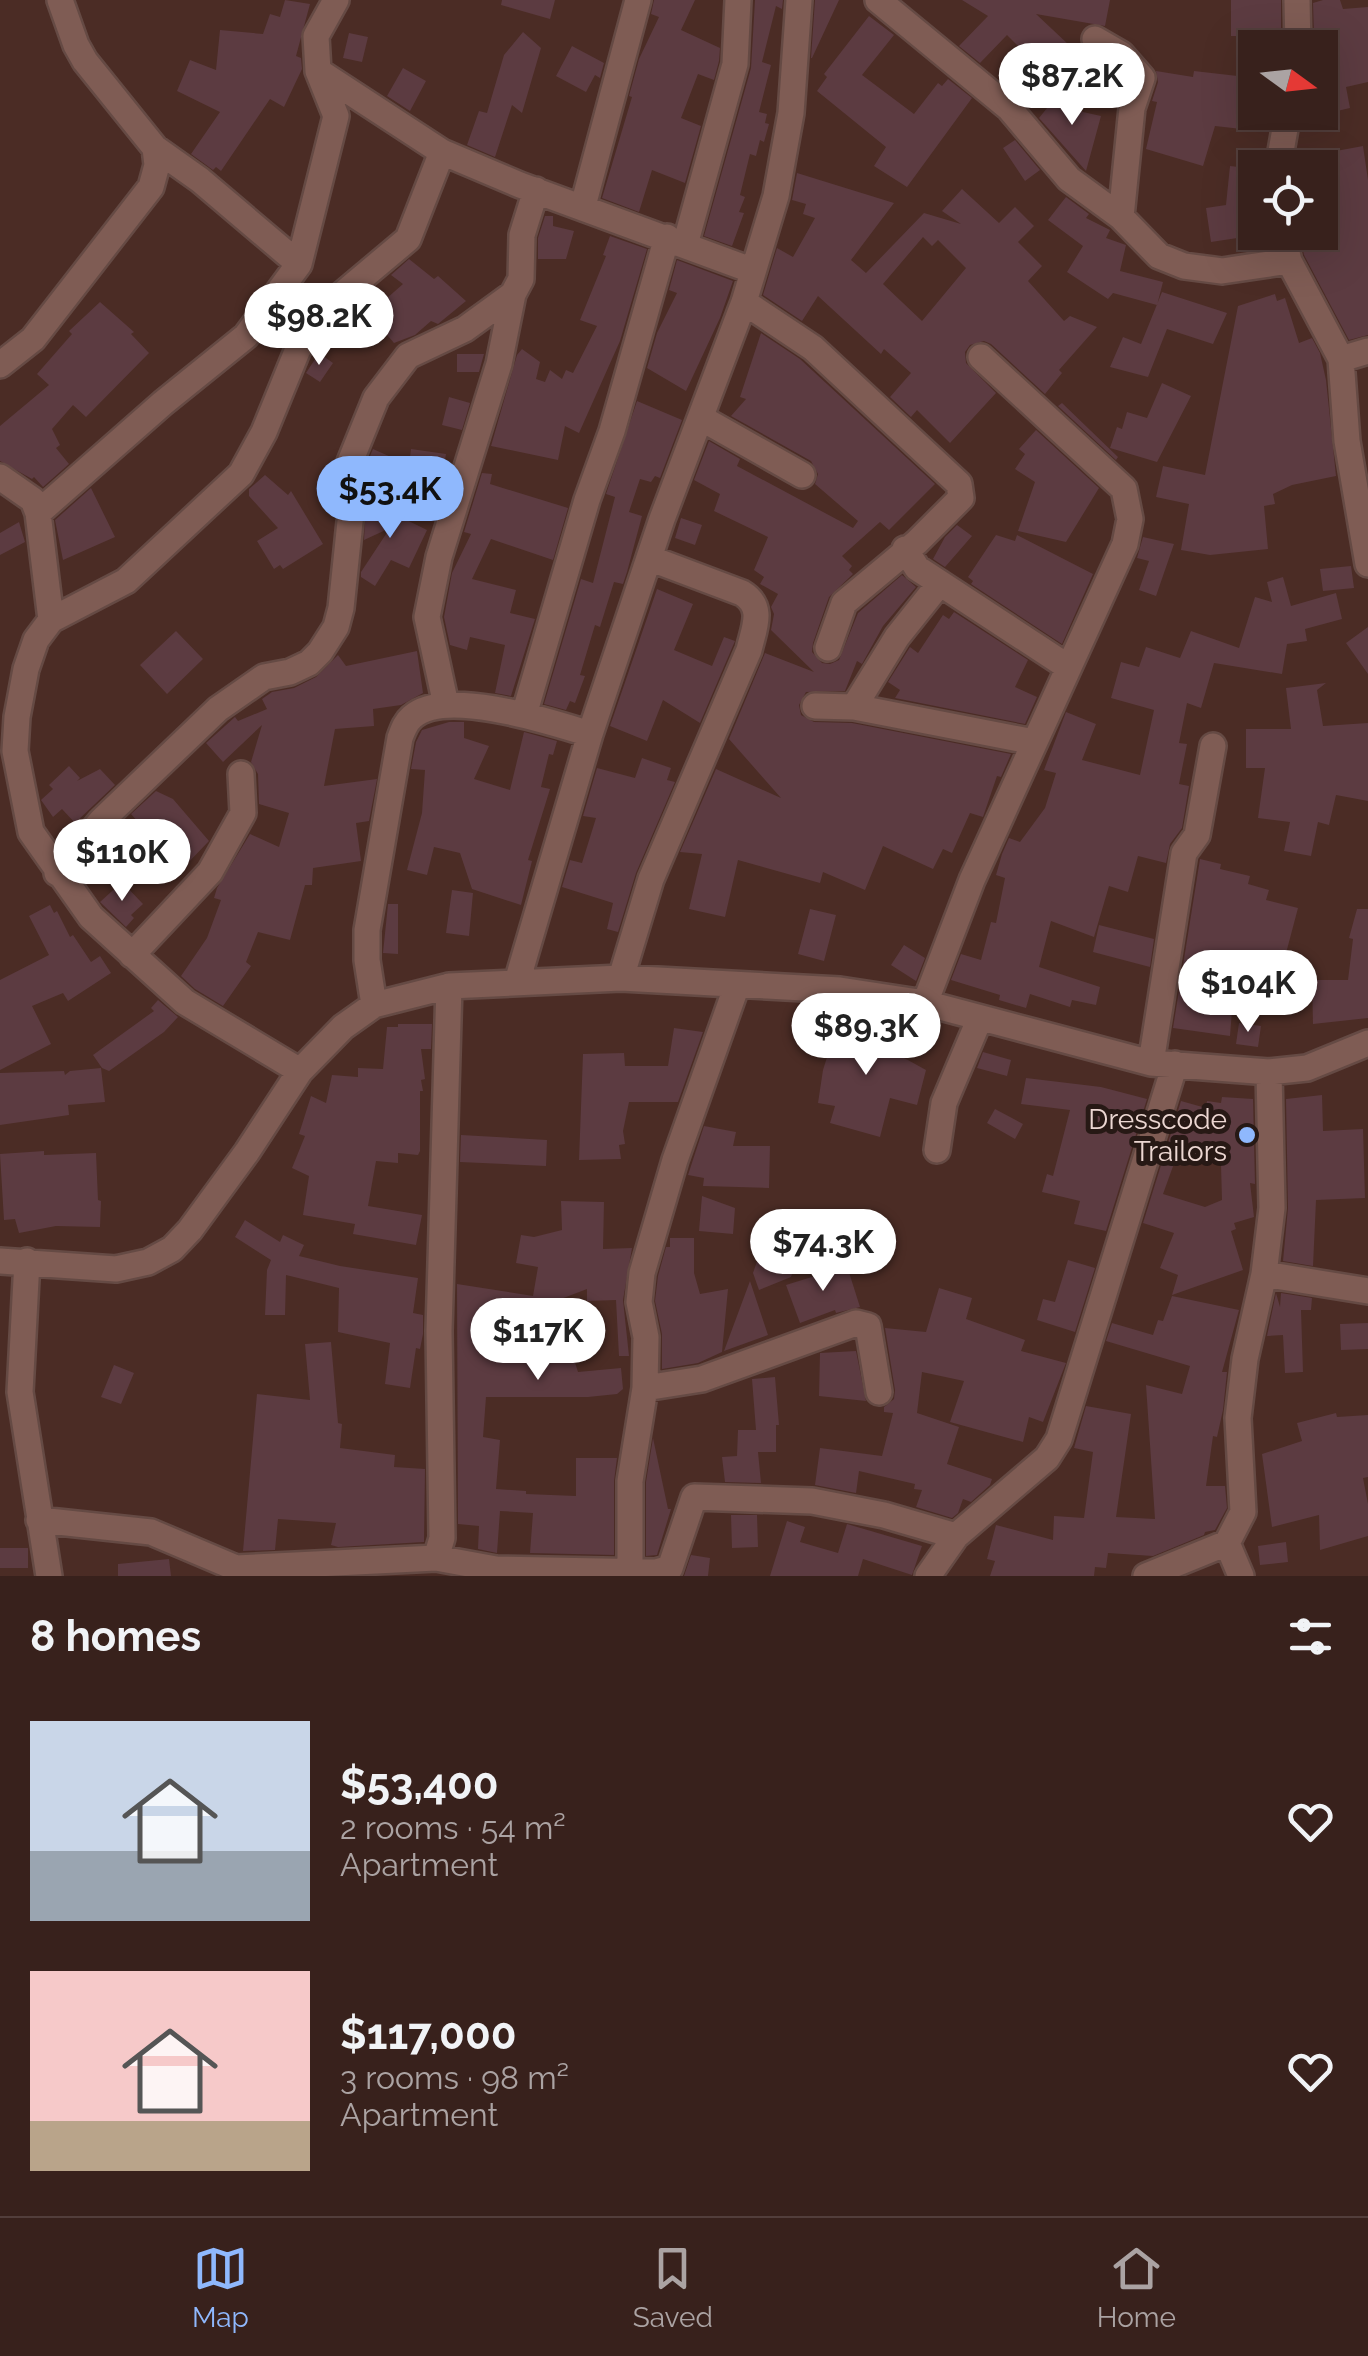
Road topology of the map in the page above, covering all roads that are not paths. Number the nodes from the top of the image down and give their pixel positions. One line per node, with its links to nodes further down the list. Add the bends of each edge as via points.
1 (60, 0): 11 (street, via 76,46)
2 (336, 0): 10 (street, via 316,36)
3 (638, 0): 14 (street)
4 (738, 0): 16 (street, via 735,64)
5 (798, 0): 20 (street, via 791,114 776,196)
6 (878, 0): 15 (street, via 1009,108 1069,179)
7 (1296, 0): 8 (street)
8 (1297, 30)
9 (1096, 39): 15 (street, via 1122,54 1142,78 1132,108)
10 (318, 71): 12 (street); 19 (street, via 336,116)
11 (155, 148): 19 (street); 26 (street, via 151,187 33,339)
12 (442, 152): 13 (street); 35 (street, via 408,239 340,297 298,349 241,474 126,581)
13 (536, 190): 14 (street); 21 (street)
14 (583, 206): 16 (street)
15 (1121, 217): 18 (street, via 1159,256 1184,266 1222,272)
16 (676, 241): 20 (street); 41 (street, via 586,500)
17 (1286, 250): 18 (street)
18 (1289, 262): 25 (street)
19 (299, 264): 30 (street, via 246,336)
20 (751, 270): 22 (street)
21 (513, 294): 38 (street, via 427,617); 46 (street, via 464,329 408,356 376,398 348,467 351,512 341,608 320,652 290,672 264,677 218,709)
22 (744, 302): 27 (street); 31 (street, via 826,359 958,484 961,498)
23 (1368, 351): 25 (street)
24 (981, 358): 37 (street, via 1115,480 1128,504 1125,544)
25 (1342, 359): 33 (street)
26 (0, 365)
27 (701, 418): 28 (street); 32 (street)
28 (802, 476)
29 (0, 477): 30 (street, via 33,500)
30 (38, 513): 35 (street)
31 (905, 549): 34 (street); 36 (street, via 844,603)
32 (649, 558): 42 (street); 48 (street, via 742,593 757,615 651,878)
33 (1368, 564)
34 (940, 584): 37 (street); 40 (street)
35 (51, 620): 46 (street, via 26,669 15,751 31,832)
36 (828, 648)
37 (1068, 667): 43 (street)
38 (446, 705): 41 (street); 53 (street, via 414,714 400,738 367,930)
39 (815, 706): 40 (street)
40 (854, 706): 43 (street)
41 (524, 715): 42 (street)
42 (590, 734): 49 (street)
43 (1034, 742): 52 (street)
44 (1213, 746): 56 (street, via 1197,835 1184,853)
45 (241, 774): 47 (street, via 242,813 210,872)
46 (56, 872): 47 (street)
47 (132, 955): 57 (street, via 185,1002)
48 (621, 978): 49 (street); 50 (street)
49 (516, 982): 51 (street)
50 (738, 985): 52 (street); 63 (street, via 642,1272)
51 (449, 986): 53 (street); 68 (street, via 438,1330 442,1538)
52 (925, 1003): 54 (street)
53 (374, 1005): 57 (street)
54 (980, 1018): 56 (street); 59 (street, via 944,1103)
55 (1368, 1043): 58 (street, via 1308,1068)
56 (1163, 1064): 58 (street); 66 (street, via 1059,1439 1047,1458)
57 (300, 1071): 60 (street, via 172,1248 116,1269)
58 (1270, 1072): 61 (street, via 1272,1208)
59 (936, 1150)
60 (7, 1257): 65 (street)
61 (1264, 1274): 62 (street); 67 (street, via 1238,1418 1244,1512)
62 (1368, 1291)
63 (645, 1388): 64 (street, via 702,1379 856,1323 868,1326); 69 (street, via 630,1481)
64 (880, 1392)
65 (39, 1520): 68 (street, via 151,1532 236,1568); 70 (street)
66 (956, 1536): 69 (street, via 812,1500 694,1497 670,1568); 71 (street)
67 (1227, 1543): 72 (street); 73 (street)
68 (436, 1558): 69 (street, via 496,1568)
69 (630, 1574)
70 (49, 1576)
71 (928, 1576)
72 (1146, 1576)
73 (1241, 1576)

